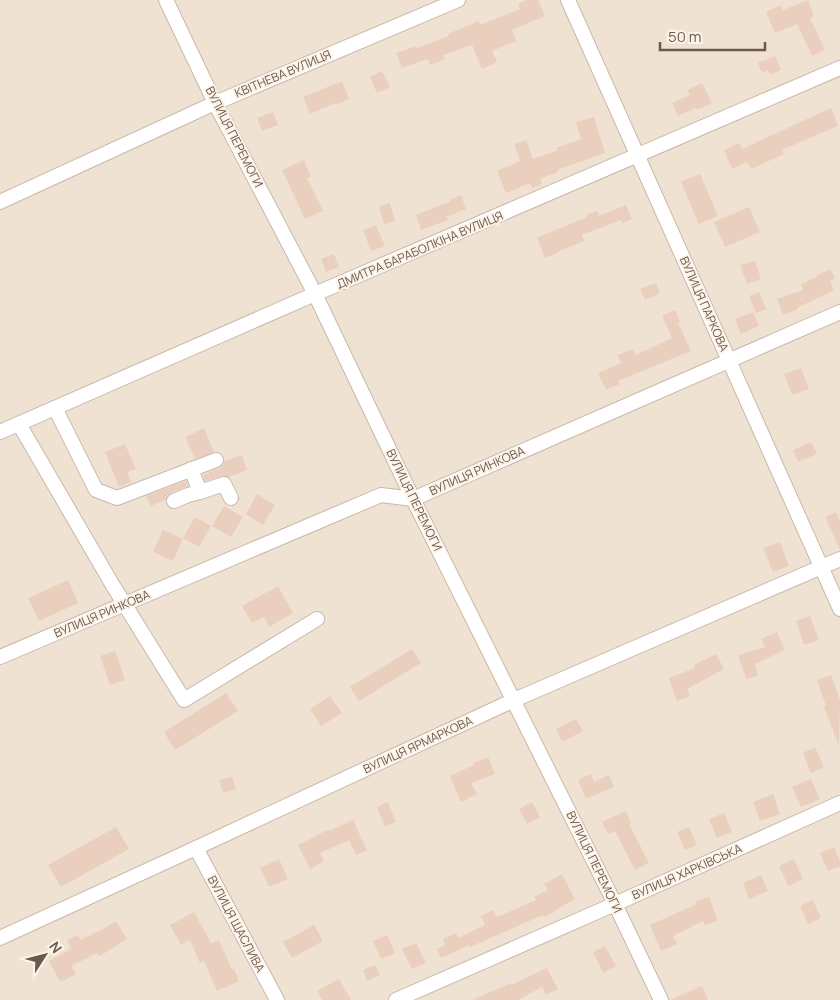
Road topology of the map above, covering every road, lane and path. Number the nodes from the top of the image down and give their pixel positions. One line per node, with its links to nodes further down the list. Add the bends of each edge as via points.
1 (166, 0): 5 (street, ВУЛИЦЯ ПЕРЕМОГИ)
2 (458, 0): 5 (street, КВІТНЕВА ВУЛИЦЯ)
3 (568, 0): 6 (street, ВУЛИЦЯ ПАРКОВА)
4 (840, 68): 6 (street, ДМИТРА БАРАБОЛКІНА ВУЛИЦЯ)
5 (215, 103): 7 (street, КВІТНЕВА ВУЛИЦЯ); 8 (street, ВУЛИЦЯ ПЕРЕМОГИ)
6 (638, 156): 8 (street, ДМИТРА БАРАБОЛКІНА ВУЛИЦЯ); 10 (street, ВУЛИЦЯ ПАРКОВА)
7 (0, 202)
8 (315, 294): 11 (street, ДМИТРА БАРАБОЛКІНА ВУЛИЦЯ); 18 (street, ВУЛИЦЯ ПЕРЕМОГИ)
9 (840, 312): 10 (street, ВУЛИЦЯ РИНКОВА)
10 (730, 361): 18 (street, ВУЛИЦЯ РИНКОВА); 21 (street, ВУЛИЦЯ ПАРКОВА)
11 (55, 408): 12 (street, ДМИТРА БАРАБОЛКІНА ВУЛИЦЯ); 15 (street, via 96,490 117,498)
12 (19, 424): 13 (street, ДМИТРА БАРАБОЛКІНА ВУЛИЦЯ); 22 (street)
13 (0, 432)
14 (216, 460): 15 (street)
15 (191, 469): 16 (street)
16 (200, 492): 17 (street, via 224,484); 19 (street)
17 (231, 498)
18 (413, 499): 22 (street, ВУЛИЦЯ РИНКОВА, via 381,495); 26 (street, ВУЛИЦЯ ПЕРЕМОГИ)
19 (174, 501)
20 (840, 559): 21 (street, ВУЛИЦЯ ЯРМАРКОВА)
21 (821, 567): 23 (street, ВУЛИЦЯ ПАРКОВА); 26 (street, ВУЛИЦЯ ЯРМАРКОВА)
22 (124, 604): 24 (street, via 184,700); 25 (street, ВУЛИЦЯ РИНКОВА)
23 (840, 609)
24 (317, 619)
25 (0, 658)
26 (514, 700): 28 (street, ВУЛИЦЯ ЯРМАРКОВА); 29 (street, ВУЛИЦЯ ПЕРЕМОГИ)
27 (840, 803): 29 (street, ВУЛИЦЯ ХАРКІВСЬКА)
28 (196, 848): 30 (street, ВУЛИЦЯ ЯРМАРКОВА); 31 (street, ВУЛИЦЯ ЩАСЛИВА)
29 (615, 904): 32 (street, ВУЛИЦЯ ХАРКІВСЬКА); 33 (street, ВУЛИЦЯ ПЕРЕМОГИ)
30 (0, 938)
31 (277, 1000)
32 (396, 1000)
33 (661, 1000)

